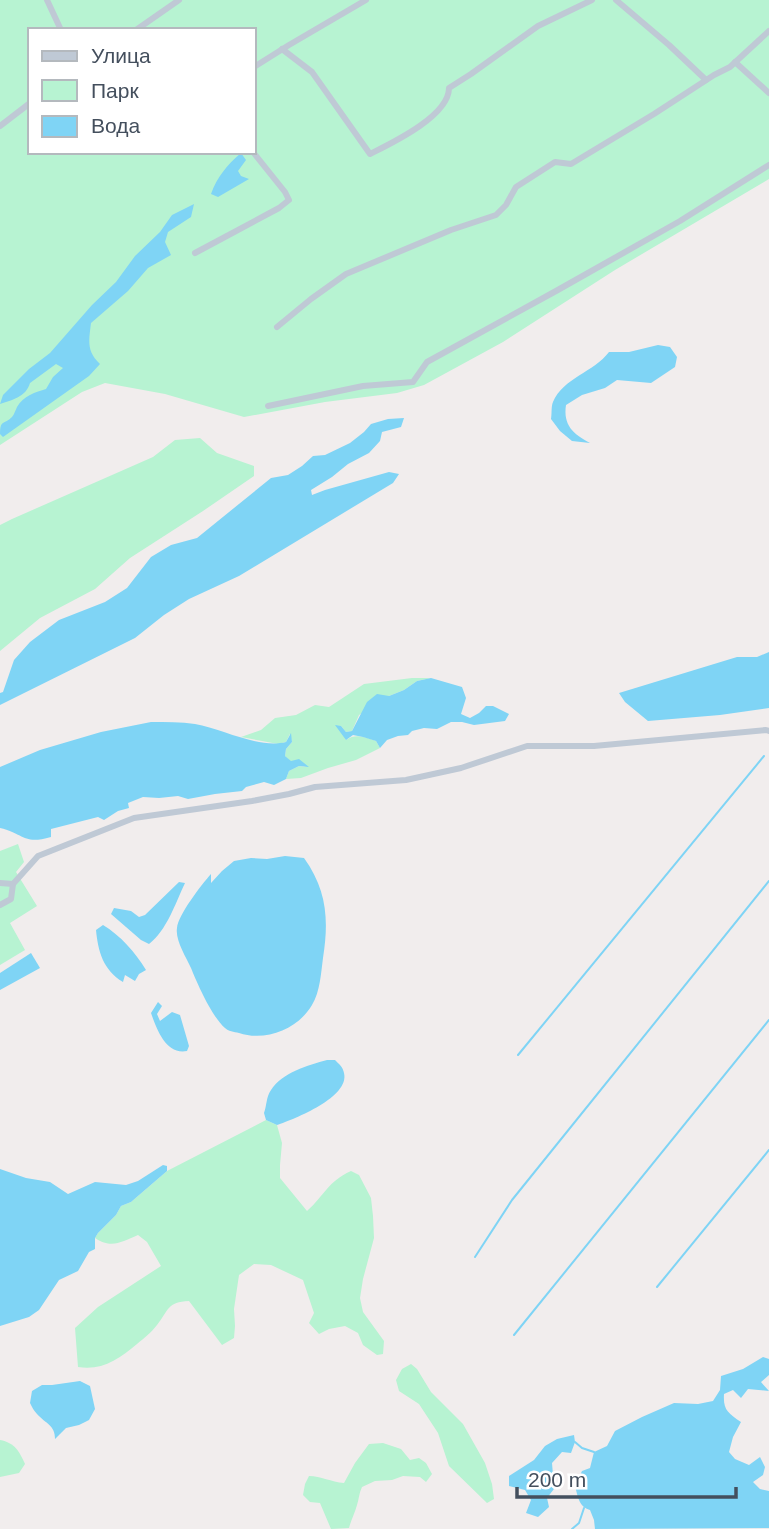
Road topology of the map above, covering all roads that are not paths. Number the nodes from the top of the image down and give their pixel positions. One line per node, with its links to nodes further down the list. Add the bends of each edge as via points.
1 (47, 0): 6 (street)
2 (178, 0): 7 (street)
3 (366, 0): 9 (street)
4 (592, 0): 9 (street, via 538,26 449,88 449,96 436,112 403,138 370,154 312,72)
5 (616, 0): 12 (street)
6 (60, 28)
7 (139, 28)
8 (769, 30): 10 (street)
9 (282, 49): 11 (street)
10 (735, 62): 12 (street); 13 (street)
11 (256, 66)
12 (706, 80): 19 (street, via 571,164 555,162 516,187 496,215 346,274)
13 (769, 93)
14 (28, 105): 15 (street)
15 (0, 126)
16 (255, 154): 18 (street, via 289,200)
17 (769, 165): 20 (street, via 428,362 413,382 363,386)
18 (195, 253)
19 (278, 327)
20 (268, 406)
21 (769, 731): 23 (street, via 527,747 406,780 314,787 252,802 134,818 38,856)
22 (0, 883): 23 (street)
23 (13, 884): 24 (street, via 11,899)
24 (0, 905)

